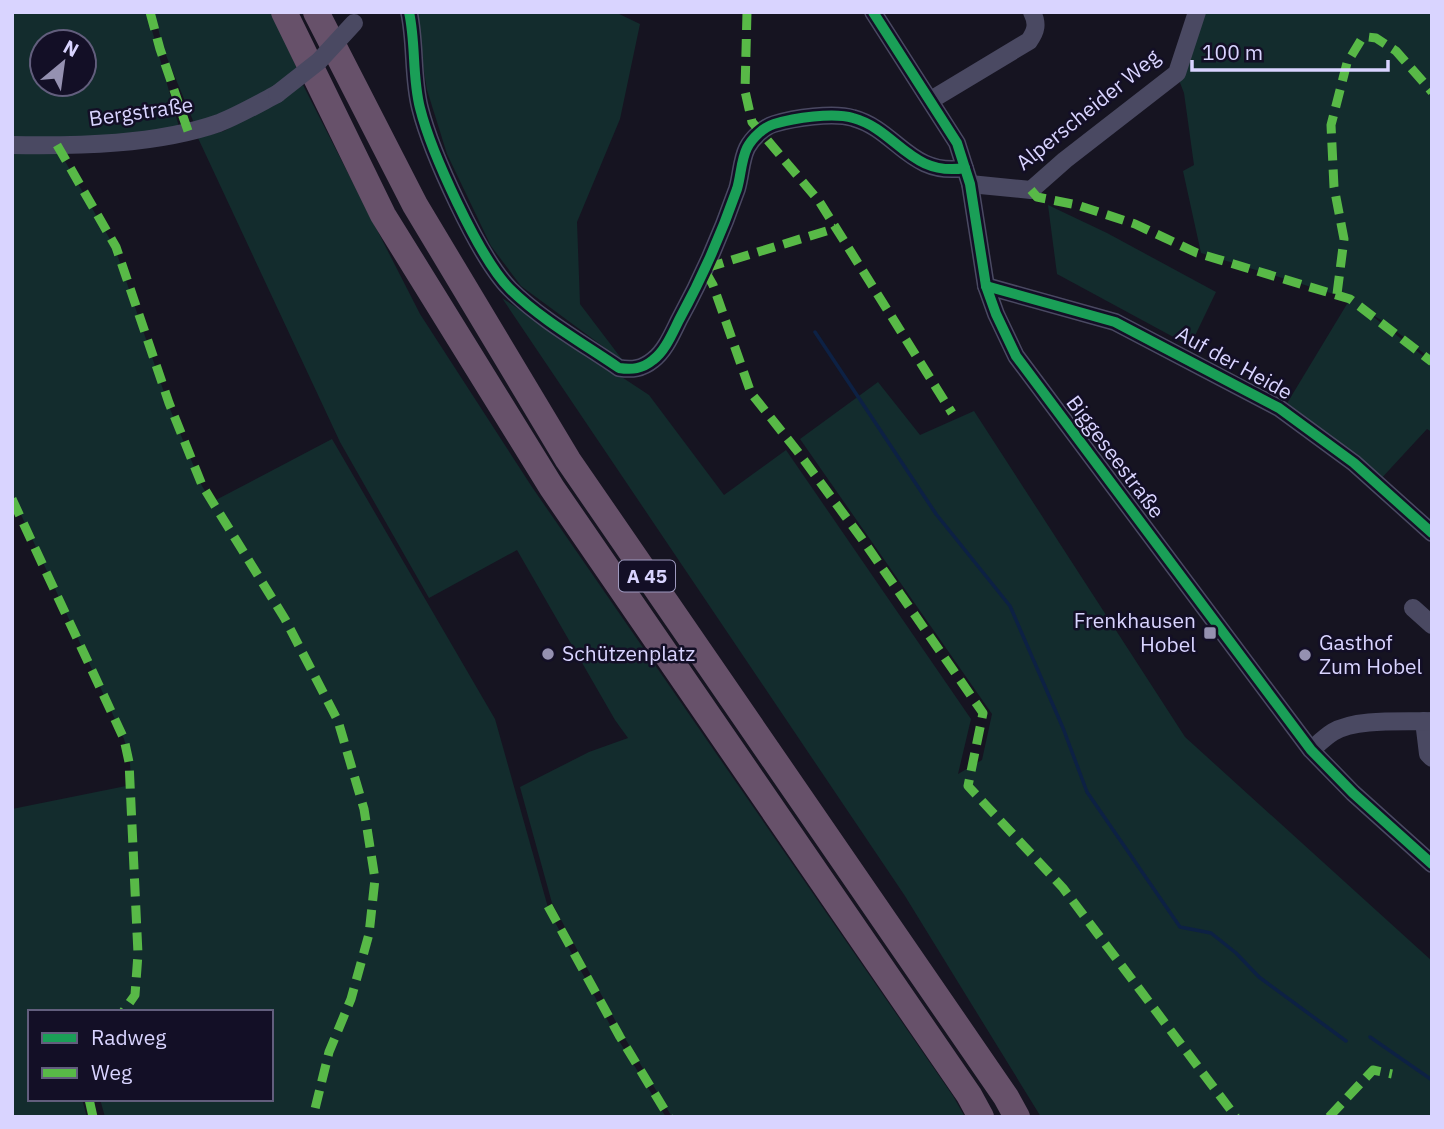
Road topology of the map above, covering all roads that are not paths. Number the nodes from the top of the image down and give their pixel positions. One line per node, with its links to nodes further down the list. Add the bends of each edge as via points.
1 (284, 12): 19 (highway, A 45, via 383,215 551,488)
2 (316, 12): 20 (highway, A 45, via 415,205 568,460)
3 (409, 12): 10 (street, Alperscheider Weg, via 420,108 444,173 485,253 509,288 619,368 642,366 663,348 714,250 747,148 772,124 851,117 926,166)
4 (873, 12): 8 (street, Biggeseestraße)
5 (1032, 12): 8 (street, via 1035,32 1029,41)
6 (1197, 12): 10 (street, Alperscheider Weg, via 1177,73 1031,190)
7 (358, 18): 9 (street, Bergstraße, bridge, via 319,61 277,94 220,122 128,141)
8 (931, 100): 10 (street, Biggeseestraße, via 957,143)
9 (12, 145)
10 (967, 176): 11 (street, Biggeseestraße)
11 (986, 286): 12 (street, Auf der Heide, via 1115,322 1279,408 1354,463); 16 (street, Biggeseestraße, via 1016,356)
12 (1432, 533)
13 (1413, 608): 14 (street)
14 (1432, 625)
15 (1428, 721): 16 (street, via 1344,727); 17 (street, via 1428,754)
16 (1311, 750): 18 (street, Biggeseestraße)
17 (1432, 758)
18 (1432, 864)
19 (981, 1117)
20 (1017, 1117)

